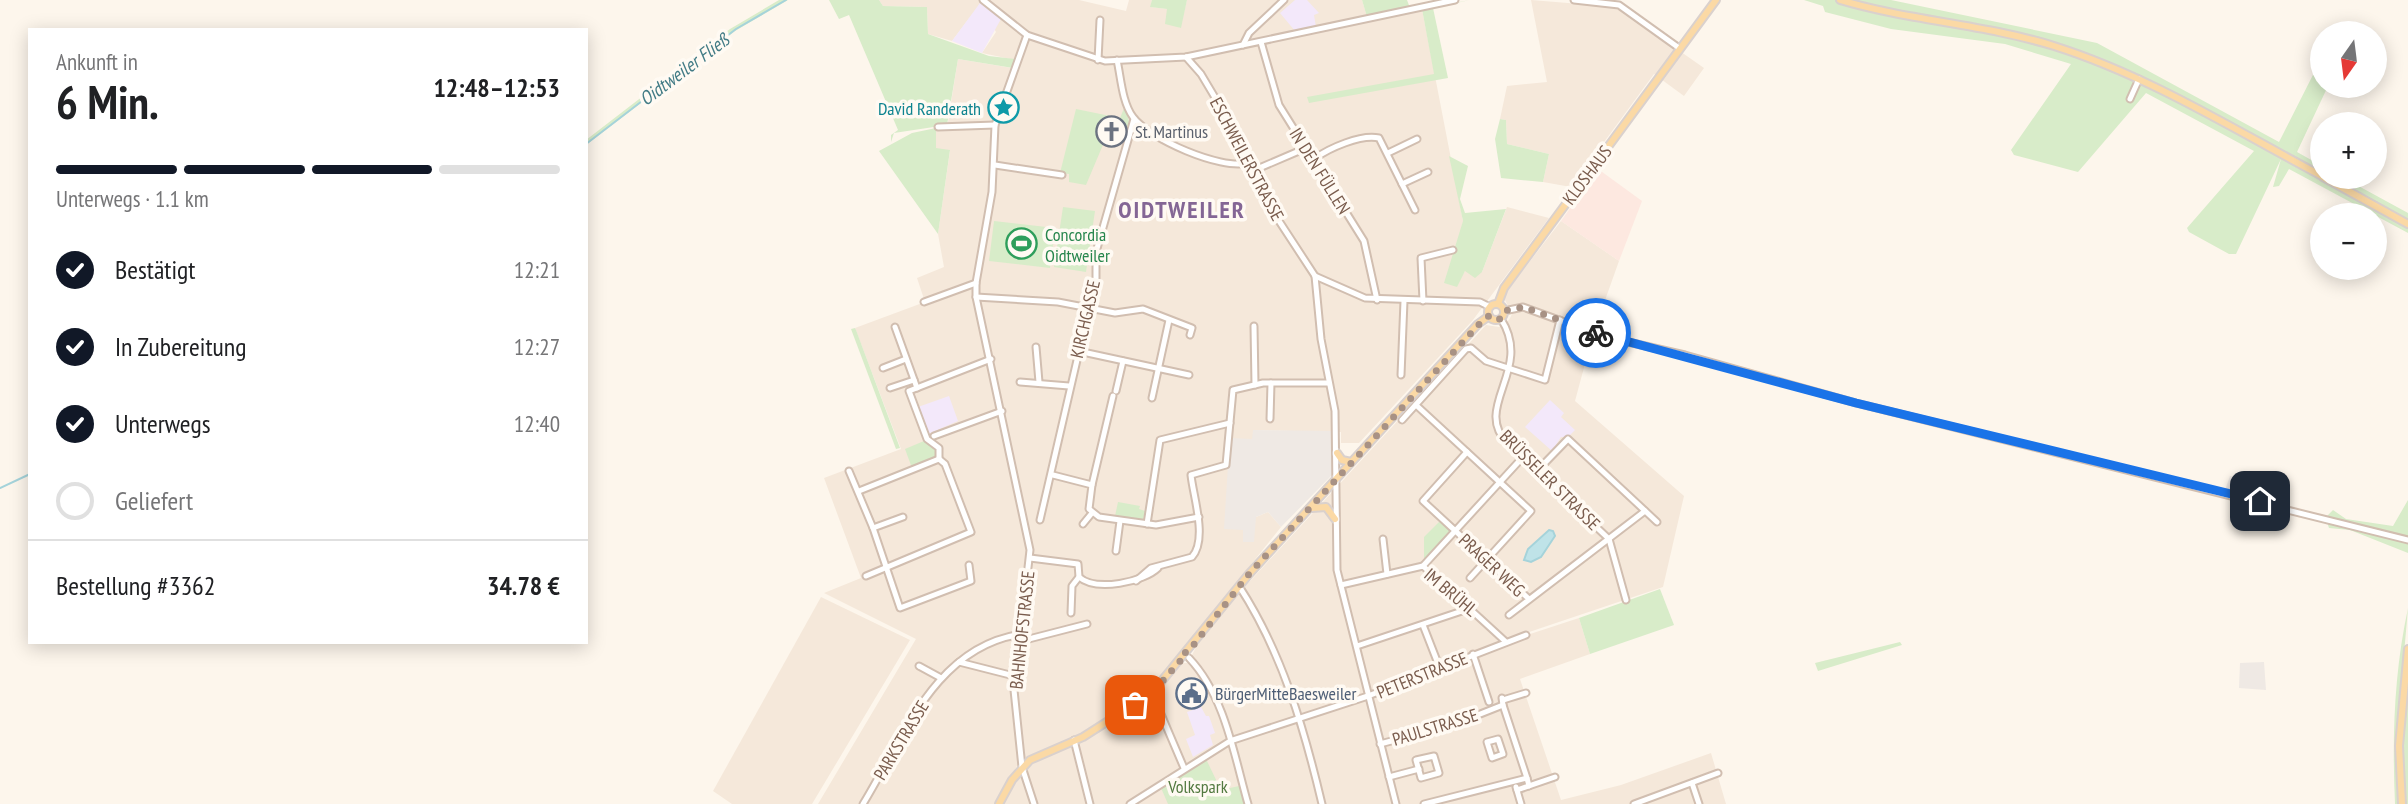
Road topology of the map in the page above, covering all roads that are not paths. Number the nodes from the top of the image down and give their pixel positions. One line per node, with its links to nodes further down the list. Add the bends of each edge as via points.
1 (983, 0): 8 (street)
2 (1284, 0): 10 (street, via 1249,33)
3 (1455, 0): 9 (street)
4 (1574, 0): 11 (street, via 1619,5)
5 (1714, 0): 11 (main road, KLOSHAUS)
6 (1840, 0): 15 (main road, via 2051,45)
7 (1100, 20): 13 (street)
8 (1027, 35): 13 (street); 18 (street, BAHNHOFSTRASSE)
9 (1261, 42): 10 (street); 21 (street, IN DEN FÜLLEN, via 1279,105)
10 (1243, 45): 12 (street)
11 (1679, 48): 42 (main road, KLOSHAUS)
12 (1186, 57): 14 (street); 24 (street, ESCHWEILERSTRASSE, via 1226,116)
13 (1098, 60): 14 (street)
14 (1117, 60): 17 (street, via 1126,105)
15 (2139, 79): 16 (street); 26 (main road)
16 (2130, 99)
17 (1134, 119): 24 (street, via 1177,149); 43 (street, KIRCHGASSE, via 1096,252 1096,278)
18 (995, 125): 19 (street); 25 (street, BAHNHOFSTRASSE)
19 (938, 127)
20 (1417, 139): 22 (street)
21 (1306, 148): 23 (street, IN DEN FÜLLEN); 27 (street)
22 (1388, 153): 23 (street, via 1381,141 1372,137 1329,149); 30 (street)
23 (1314, 159): 38 (street, IN DEN FÜLLEN, via 1364,241)
24 (1247, 163): 27 (street, ESCHWEILERSTRASSE)
25 (995, 165): 29 (street); 36 (street, BAHNHOFSTRASSE)
26 (2310, 170)
27 (1250, 172): 35 (street, ESCHWEILERSTRASSE)
28 (1428, 173): 30 (street)
29 (1062, 176)
30 (1402, 184): 32 (street)
31 (2345, 189): 33 (main road)
32 (1415, 210)
33 (2408, 224)
34 (1453, 250): 40 (street, via 1421,258)
35 (1315, 276): 38 (street); 66 (street, ESCHWEILERSTRASSE)
36 (976, 283): 37 (street, BAHNHOFSTRASSE); 41 (street)
37 (976, 298): 43 (street); 55 (street, BAHNHOFSTRASSE)
38 (1377, 300): 39 (street)
39 (1404, 301): 40 (street); 61 (street)
40 (1423, 301): 42 (street)
41 (924, 302)
42 (1495, 303): 44 (main road); 45 (main road)
43 (1088, 307): 47 (street, via 1115,313 1143,309); 53 (street, KIRCHGASSE)
44 (1504, 311): 46 (main road); 48 (street, via 1523,307)
45 (1489, 316): 46 (main road); 82 (main road)
46 (1501, 319): 59 (street, BRÜSSELER STRASSE, via 1510,336)
47 (1169, 320): 51 (street, via 1192,328); 58 (street)
48 (1560, 320): 59 (street, via 1545,380); 105 (street, via 1606,337 1856,403)
49 (1254, 326): 67 (street)
50 (895, 327): 54 (street)
51 (1190, 335)
52 (1036, 346): 64 (street)
53 (1078, 351): 56 (street); 68 (street, KIRCHGASSE)
54 (906, 359): 57 (street); 62 (street)
55 (991, 359): 70 (street); 73 (street, BAHNHOFSTRASSE)
56 (1123, 361): 58 (street); 88 (street)
57 (883, 368)
58 (1158, 369): 60 (street); 71 (street)
59 (1511, 369): 72 (street, via 1466,349); 80 (street, BRÜSSELER STRASSE, via 1495,419 1503,439)
60 (1189, 375)
61 (1401, 375)
62 (914, 380): 69 (street); 70 (street)
63 (1020, 382): 64 (street)
64 (1039, 382): 68 (street)
65 (1271, 383): 66 (street); 67 (street); 74 (street)
66 (1329, 383): 79 (street, ESCHWEILERSTRASSE)
67 (1255, 384): 76 (street, via 1233,390)
68 (1069, 386): 85 (street, KIRCHGASSE)
69 (890, 388)
70 (917, 388): 81 (street, via 909,391 927,439 939,448)
71 (1152, 398)
72 (1416, 405): 75 (street); 78 (street)
73 (1002, 411): 77 (street); 107 (street, BAHNHOFSTRASSE)
74 (1270, 419)
75 (1402, 420)
76 (1230, 423): 94 (street, via 1226,465 1191,475); 100 (street, via 1160,440)
77 (934, 436)
78 (1467, 452): 87 (street); 102 (street, PRAGER WEG, via 1423,501)
79 (1337, 453): 82 (main road); 86 (street, ESCHWEILERSTRASSE)
80 (1522, 458): 84 (street, BRÜSSELER STRASSE); 87 (street)
81 (939, 459): 89 (street); 111 (street, via 971,532)
82 (1351, 462): 86 (main road)
83 (849, 471): 89 (street)
84 (1537, 471): 91 (street, via 1568,439); 104 (street, BRÜSSELER STRASSE)
85 (1053, 475): 88 (street); 96 (street, KIRCHGASSE)
86 (1335, 479): 90 (main road); 95 (street, ESCHWEILERSTRASSE)
87 (1500, 482): 102 (street); 108 (street, via 1531,511)
88 (1092, 485): 92 (street)
89 (859, 491): 101 (street)
90 (1307, 510): 95 (main road, via 1322,505); 117 (main road)
91 (1645, 511): 98 (street); 104 (street)
92 (1091, 513): 97 (street); 99 (street)
93 (903, 517): 101 (street)
94 (1199, 517): 100 (street); 114 (street, via 1195,555 1151,568 1136,580 1112,584)
95 (1335, 519): 116 (street, ESCHWEILERSTRASSE)
96 (1040, 520)
97 (1120, 521): 100 (street); 106 (street)
98 (1657, 522)
99 (1083, 524)
100 (1147, 524)
101 (873, 528): 111 (street)
102 (1455, 530): 108 (street, PRAGER WEG); 110 (street)
103 (1383, 539): 112 (street)
104 (1609, 539): 118 (street); 119 (street, BRÜSSELER STRASSE)
105 (2408, 540)
106 (1116, 551)
107 (1030, 558): 114 (street, via 1075,563); 125 (street, BAHNHOFSTRASSE)
108 (1488, 560): 115 (street); 118 (street, PRAGER WEG)
109 (969, 565): 111 (street, via 971,582 900,608)
110 (1423, 566): 112 (street, IM BRÜHL); 120 (street, IM BRÜHL)
111 (886, 567): 113 (street)
112 (1387, 574): 116 (street, IM BRÜHL)
113 (866, 576)
114 (1079, 577): 121 (street, via 1072,586)
115 (1470, 578)
116 (1340, 585): 129 (street, ESCHWEILERSTRASSE)
117 (1239, 586): 132 (main road); 144 (street, via 1264,624)
118 (1529, 599): 122 (street)
119 (1626, 600)
120 (1471, 608): 124 (street); 128 (street, IM BRÜHL)
121 (1071, 613)
122 (1509, 615)
123 (1087, 624): 127 (street)
124 (1423, 625): 129 (street); 135 (street)
125 (1022, 634): 127 (street, BAHNHOFSTRASSE); 133 (street, PARKSTRASSE, via 978,648)
126 (1526, 635): 128 (street, PETERSTRASSE)
127 (1021, 641): 136 (street, BAHNHOFSTRASSE)
128 (1506, 642): 131 (street, PETERSTRASSE)
129 (1357, 646): 140 (street, ESCHWEILERSTRASSE)
130 (2408, 649): 174 (main road, via 2399,746)
131 (1473, 654): 135 (street, PETERSTRASSE); 141 (street, PAULSTRASSE)
132 (1187, 656): 138 (main road); 146 (street, via 1210,687)
133 (959, 662): 136 (street); 137 (street, PARKSTRASSE)
134 (919, 666): 137 (street)
135 (1439, 666): 140 (street, PETERSTRASSE)
136 (1014, 676): 150 (street, BAHNHOFSTRASSE)
137 (941, 678): 162 (street, PARKSTRASSE)
138 (1152, 693): 145 (main road); 151 (street)
139 (1525, 693): 142 (street, PAULSTRASSE)
140 (1368, 696): 144 (street, PETERSTRASSE); 148 (street, ESCHWEILERSTRASSE)
141 (1489, 702): 142 (street, PAULSTRASSE); 143 (street, PAULSTRASSE)
142 (1503, 702): 143 (street, PAULSTRASSE); 147 (street)
143 (1491, 710): 148 (street, PAULSTRASSE)
144 (1299, 719): 146 (street, PETERSTRASSE); 168 (street)
145 (1074, 740): 150 (main road); 165 (street)
146 (1230, 741): 151 (street, PETERSTRASSE); 167 (street)
147 (1515, 741): 149 (street); 156 (street)
148 (1380, 744): 154 (street, ESCHWEILERSTRASSE)
149 (1501, 747)
150 (1022, 767): 163 (main road); 164 (street, BAHNHOFSTRASSE)
151 (1184, 768): 166 (street, PETERSTRASSE)
152 (1419, 769): 152 (street, via 1416,760 1434,756 1438,773 1421,778); 154 (street)
153 (1718, 773): 158 (street)
154 (1389, 777): 169 (street, ESCHWEILERSTRASSE)
155 (1555, 777): 159 (street)
156 (1527, 778): 157 (street); 159 (street)
157 (1515, 782): 160 (street); 170 (street)
158 (1692, 783): 161 (street); 173 (street)
159 (1529, 786): 160 (street)
160 (1517, 790): 171 (street)
161 (1644, 802): 172 (street)
162 (863, 804)
163 (999, 804)
164 (1034, 804)
165 (1090, 804)
166 (1130, 804)
167 (1248, 804)
168 (1322, 804)
169 (1396, 804)
170 (1424, 804)
171 (1521, 804)
172 (1634, 804)
173 (1699, 804)
174 (2402, 804)

